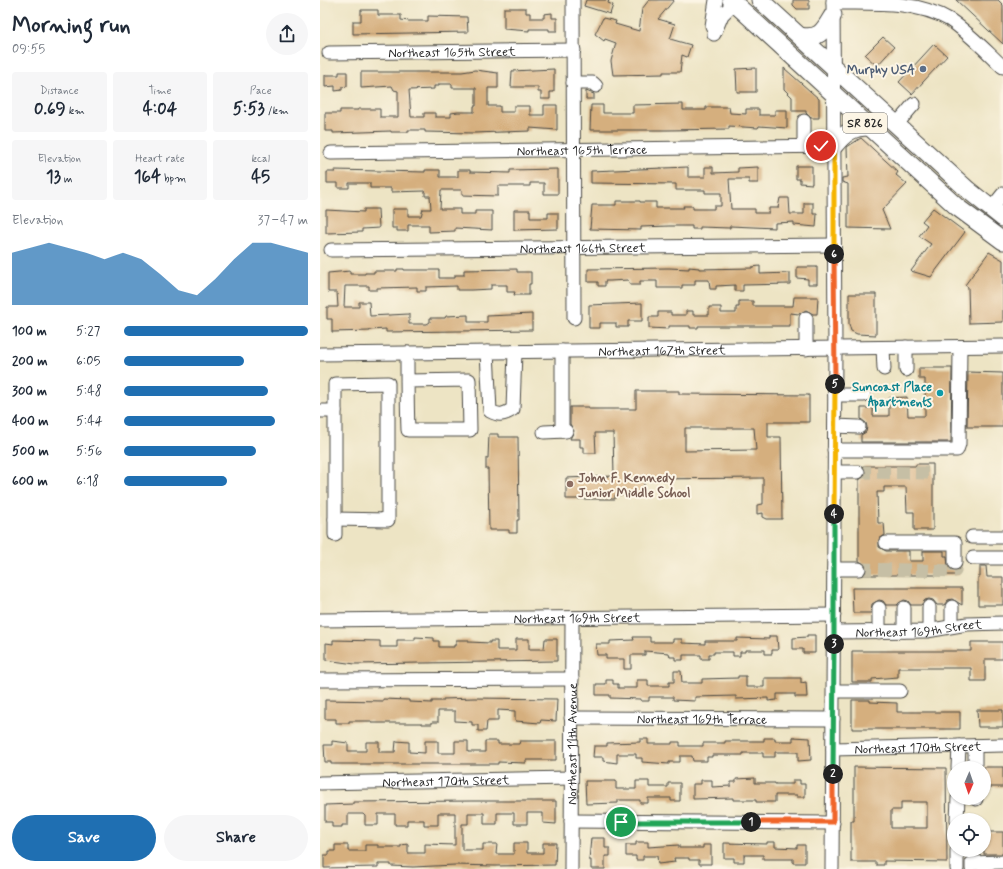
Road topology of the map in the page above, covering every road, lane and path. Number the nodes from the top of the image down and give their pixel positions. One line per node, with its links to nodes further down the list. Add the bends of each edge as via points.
1 (573, 0): 8 (street)
2 (716, 0): 4 (street, via 712,34)
3 (760, 0): 7 (main road, SR 826)
4 (732, 1): 12 (main road, SR 826)
5 (897, 4): 6 (street); 11 (street, via 927,8 950,20)
6 (833, 6): 7 (main road, via 824,30 817,36); 10 (street)
7 (800, 36): 10 (main road, SR 826)
8 (574, 50): 9 (street, Northeast 165th Street); 19 (street)
9 (330, 53)
10 (833, 67): 12 (street); 15 (main road, SR 826)
11 (1003, 67)
12 (834, 94): 16 (main road, SR 826); 18 (street)
13 (914, 104): 15 (street)
14 (804, 121): 17 (street)
15 (896, 124): 22 (main road, SR 826)
16 (869, 127): 18 (main road, via 854,128 844,134); 23 (main road, SR 826, via 957,207)
17 (804, 146): 18 (street, Northeast 165th Terrace); 19 (street, Northeast 165th Terrace)
18 (834, 146): 24 (street)
19 (573, 151): 20 (street, Northeast 165th Terrace); 25 (street)
20 (331, 153)
21 (1003, 194): 22 (street)
22 (999, 215)
23 (1003, 241)
24 (834, 245): 25 (street, Northeast 166th Street); 32 (street)
25 (574, 247): 26 (street, Northeast 166th Street); 27 (street)
26 (331, 250)
27 (574, 318)
28 (806, 318): 34 (street)
29 (1003, 346): 31 (street, Northeast 167th Street)
30 (906, 347): 31 (street, Northeast 167th Street); 33 (street, Northeast 167th Street); 41 (street)
31 (960, 347): 50 (street, via 957,450)
32 (835, 348): 33 (street, Northeast 167th Street); 34 (street, Northeast 167th Street); 43 (street)
33 (883, 348): 40 (street)
34 (806, 349): 35 (street, Northeast 167th Street)
35 (562, 351): 37 (street, Northeast 167th Street); 49 (street, via 564,431)
36 (487, 352): 37 (street, Northeast 167th Street); 37 (street, via 488,401 490,411 497,415 506,414 513,409); 38 (street, Northeast 167th Street)
37 (515, 352)
38 (406, 353): 39 (street, Northeast 167th Street); 42 (street)
39 (320, 354)
40 (884, 370)
41 (906, 370)
42 (407, 381): 42 (street, via 408,430 470,430 469,380)
43 (835, 395): 44 (street); 47 (street)
44 (864, 395)
45 (320, 411): 46 (street)
46 (335, 411): 53 (street); 53 (street, via 335,384 388,383 388,520)
47 (835, 426): 48 (street); 50 (street)
48 (859, 427)
49 (544, 432)
50 (834, 450): 51 (street)
51 (834, 472): 52 (street); 61 (street)
52 (858, 472)
53 (336, 519): 54 (street)
54 (335, 535)
55 (972, 537): 56 (street)
56 (1003, 537)
57 (886, 543): 60 (street, via 955,543)
58 (973, 558): 59 (street)
59 (1003, 558)
60 (955, 562)
61 (834, 569): 62 (street); 67 (street)
62 (859, 569)
63 (929, 607): 72 (street)
64 (952, 607): 71 (street)
65 (879, 608): 75 (street)
66 (904, 608): 73 (street)
67 (834, 615): 68 (street, Northeast 169th Street); 74 (street)
68 (572, 619): 69 (street, Northeast 169th Street); 76 (street, Northeast 11th Avenue)
69 (320, 620)
70 (1003, 623): 71 (street, Northeast 169th Street)
71 (952, 626): 72 (street, Northeast 169th Street)
72 (929, 630): 73 (street, Northeast 169th Street)
73 (904, 631): 75 (street, Northeast 169th Street)
74 (834, 632): 75 (street, Northeast 169th Street); 78 (street)
75 (879, 632)
76 (572, 679): 77 (street); 80 (street, Northeast 11th Avenue)
77 (320, 680)
78 (834, 691): 79 (street); 81 (street)
79 (900, 691)
80 (571, 718): 81 (street, Northeast 169th Terrace); 88 (street, Northeast 11th Avenue)
81 (833, 719): 85 (street)
82 (1003, 745): 84 (street, Northeast 170th Street)
83 (959, 746): 84 (street, Northeast 170th Street); 85 (street, Northeast 170th Street); 86 (street)
84 (975, 746): 87 (street)
85 (833, 748): 91 (street)
86 (958, 761)
87 (975, 761)
88 (571, 778): 89 (street, Northeast 170th Street); 90 (street, Northeast 11th Avenue)
89 (320, 783)
90 (571, 821): 91 (street); 94 (street, Northeast 11th Avenue)
91 (833, 822): 95 (street)
92 (957, 857): 96 (street)
93 (1003, 862): 97 (street, via 972,863)
94 (570, 869)
95 (832, 869)
96 (957, 869)
97 (972, 869)

